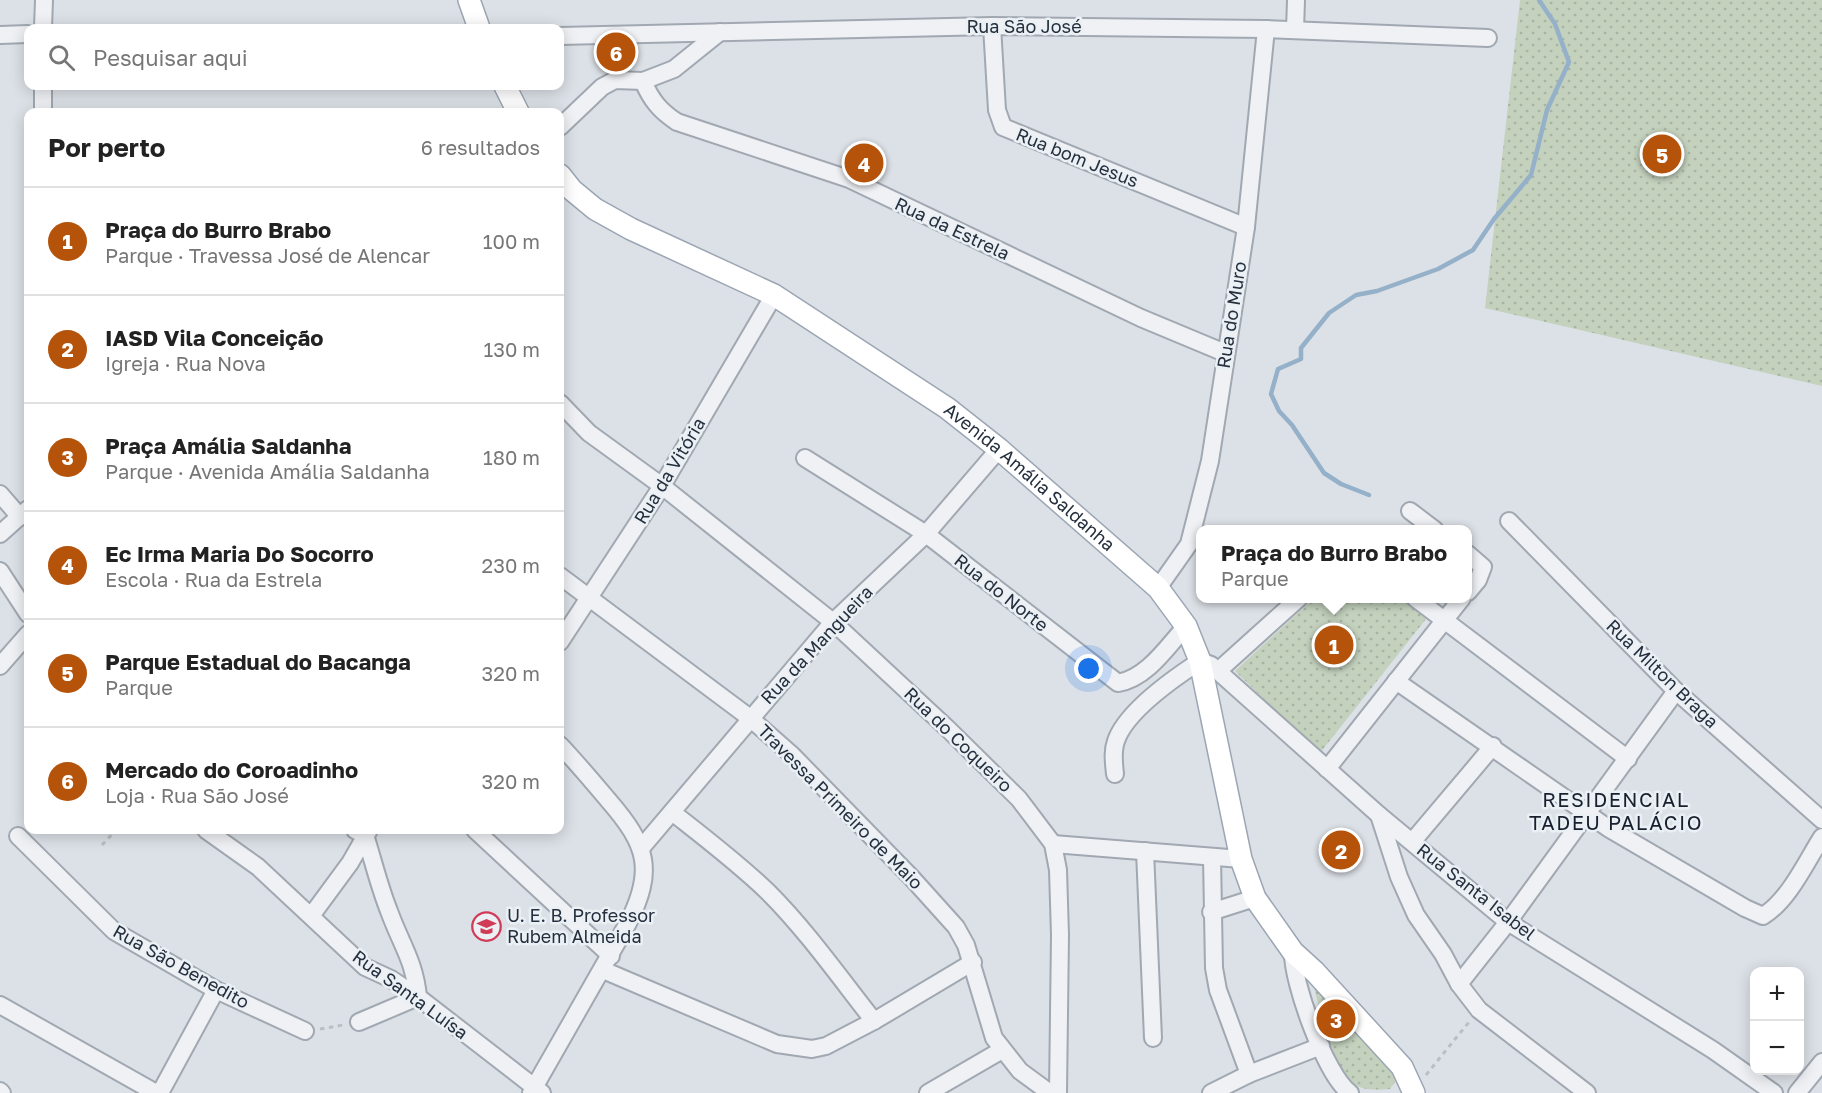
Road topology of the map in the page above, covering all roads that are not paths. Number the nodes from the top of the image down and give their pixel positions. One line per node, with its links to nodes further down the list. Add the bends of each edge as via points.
1 (44, 0): 4 (street)
2 (469, 0): 5 (main road)
3 (1296, 0): 8 (street)
4 (43, 24)
5 (478, 24)
6 (992, 26): 7 (street, Rua São José); 9 (street, Rua São José); 21 (street, Rua bom Jesus, via 997,110 1003,127)
7 (1266, 29): 8 (street, Rua São José); 21 (street, Rua do Muro)
8 (1294, 30): 13 (street, Rua São José)
9 (720, 32): 12 (street, Rua São José); 14 (street, via 674,69)
10 (24, 34): 11 (street)
11 (0, 35)
12 (564, 36)
13 (1488, 38)
14 (643, 81): 19 (street, via 615,80 602,87); 23 (street, Rua da Estrela, via 651,99 677,122 849,180)
15 (43, 90): 17 (street)
16 (507, 90): 18 (main road)
17 (43, 108)
18 (516, 108)
19 (564, 123)
20 (564, 181): 22 (main road, Avenida Amália Saldanha, via 595,209)
21 (1246, 227): 23 (street, Rua do Muro)
22 (774, 295): 25 (main road, Avenida Amália Saldanha, via 947,408); 27 (street, Rua da Vitória)
23 (1225, 354): 39 (street, Rua do Muro, via 1201,506 1189,544)
24 (564, 407): 27 (street, Rua do Coqueiro, via 589,433)
25 (999, 449): 34 (street, Rua da Mangueira); 39 (main road, Avenida Amália Saldanha)
26 (805, 458): 34 (street, Rua do Norte)
27 (662, 486): 40 (street, Rua da Vitória); 46 (street, Rua do Coqueiro)
28 (0, 494): 30 (street)
29 (1410, 511): 32 (street)
30 (24, 513): 33 (street)
31 (1509, 521): 53 (street, Rua Milton Braga)
32 (1428, 525)
33 (0, 534)
34 (926, 534): 46 (street, Rua da Mangueira); 47 (street, Rua do Norte, via 1118,683 1131,681 1146,669)
35 (1472, 558): 38 (street, via 1483,567)
36 (0, 571): 44 (street)
37 (564, 579): 40 (street, Travessa Primeiro de Maio)
38 (1472, 587)
39 (1158, 588): 47 (main road, Avenida Amália Saldanha)
40 (590, 599): 48 (street, Rua da Vitória); 54 (street, Travessa Primeiro de Maio)
41 (1292, 603): 50 (street)
42 (1421, 603): 45 (street)
43 (1458, 603): 45 (street)
44 (24, 608)
45 (1443, 620): 52 (street); 57 (street)
46 (833, 622): 54 (street, Rua da Mangueira); 71 (street, Rua do Coqueiro, via 1019,799)
47 (1186, 626): 50 (main road, Avenida Amália Saldanha)
48 (564, 636)
49 (24, 639): 51 (street)
50 (1210, 665): 58 (street, Rua Santa Isabel); 59 (street, via 1153,696 1120,732 1115,744); 75 (main road, Avenida Amália Saldanha)
51 (0, 666)
52 (1396, 681): 55 (street); 58 (street)
53 (1676, 691): 57 (street); 63 (street, Rua Milton Braga)
54 (750, 718): 60 (street, Rua da Mangueira); 81 (street, Travessa Primeiro de Maio, via 792,755 911,877 956,927)
55 (1493, 746): 61 (street); 70 (street)
56 (564, 750): 72 (street, via 631,827)
57 (1628, 759): 61 (street)
58 (1327, 769): 62 (street, Rua Santa Isabel)
59 (1116, 774)
60 (672, 812): 72 (street, Rua da Mangueira); 87 (street, via 769,893)
61 (1586, 813): 69 (street, via 1763,915 1773,910); 79 (street)
62 (1379, 815): 70 (street, Rua Santa Isabel); 83 (street, via 1416,915)
63 (1822, 820)
64 (212, 834): 78 (street, Rua Santa Luísa, via 258,867)
65 (362, 834): 78 (street, via 350,863)
66 (364, 834): 85 (street, via 388,910 410,956)
67 (479, 834): 82 (street)
68 (18, 836): 84 (street, Rua São Benedito, via 114,931)
69 (1822, 837)
70 (1412, 842): 79 (street, Rua Santa Isabel)
71 (1053, 844): 73 (street); 100 (street, Rua do Coqueiro, via 1060,935)
72 (642, 847): 82 (street, via 645,883 641,899)
73 (1145, 851): 74 (street); 90 (street)
74 (1212, 857): 75 (street); 77 (street)
75 (1241, 859): 76 (main road, Avenida Amália Saldanha)
76 (1255, 898): 77 (street); 80 (main road, Avenida Amália Saldanha)
77 (1211, 912): 94 (street, via 1218,990)
78 (311, 916): 85 (street, Rua Santa Luísa, via 365,967 392,979)
79 (1508, 922): 83 (street); 104 (street, Rua Santa Isabel, via 1713,1050)
80 (1293, 952): 91 (street, Avenida Amália Saldanha, via 1296,979); 96 (main road, Avenida Amália Saldanha, via 1394,1057)
81 (973, 962): 87 (street); 92 (street, Travessa Primeiro de Maio, via 988,1025)
82 (607, 963): 87 (street, via 777,1044 799,1049 825,1047); 95 (street)
83 (1459, 984): 103 (street, via 1479,1010)
84 (216, 990): 89 (street, Rua São Benedito); 97 (street)
85 (418, 998): 88 (street); 95 (street, Rua Santa Luísa)
86 (0, 1005): 97 (street)
87 (874, 1021)
88 (360, 1022)
89 (305, 1031)
90 (1153, 1038)
91 (1321, 1046): 94 (street); 102 (street, Avenida Amália Saldanha, via 1337,1080)
92 (1002, 1050): 98 (street); 99 (street, Travessa Primeiro de Maio, via 1020,1071)
93 (1822, 1062): 105 (street)
94 (1249, 1074): 101 (street)
95 (536, 1091)
96 (1413, 1092)
97 (158, 1093)
98 (928, 1093)
99 (1050, 1093)
100 (1058, 1093)
101 (1211, 1093)
102 (1350, 1093)
103 (1587, 1093)
104 (1774, 1093)
105 (1797, 1093)

